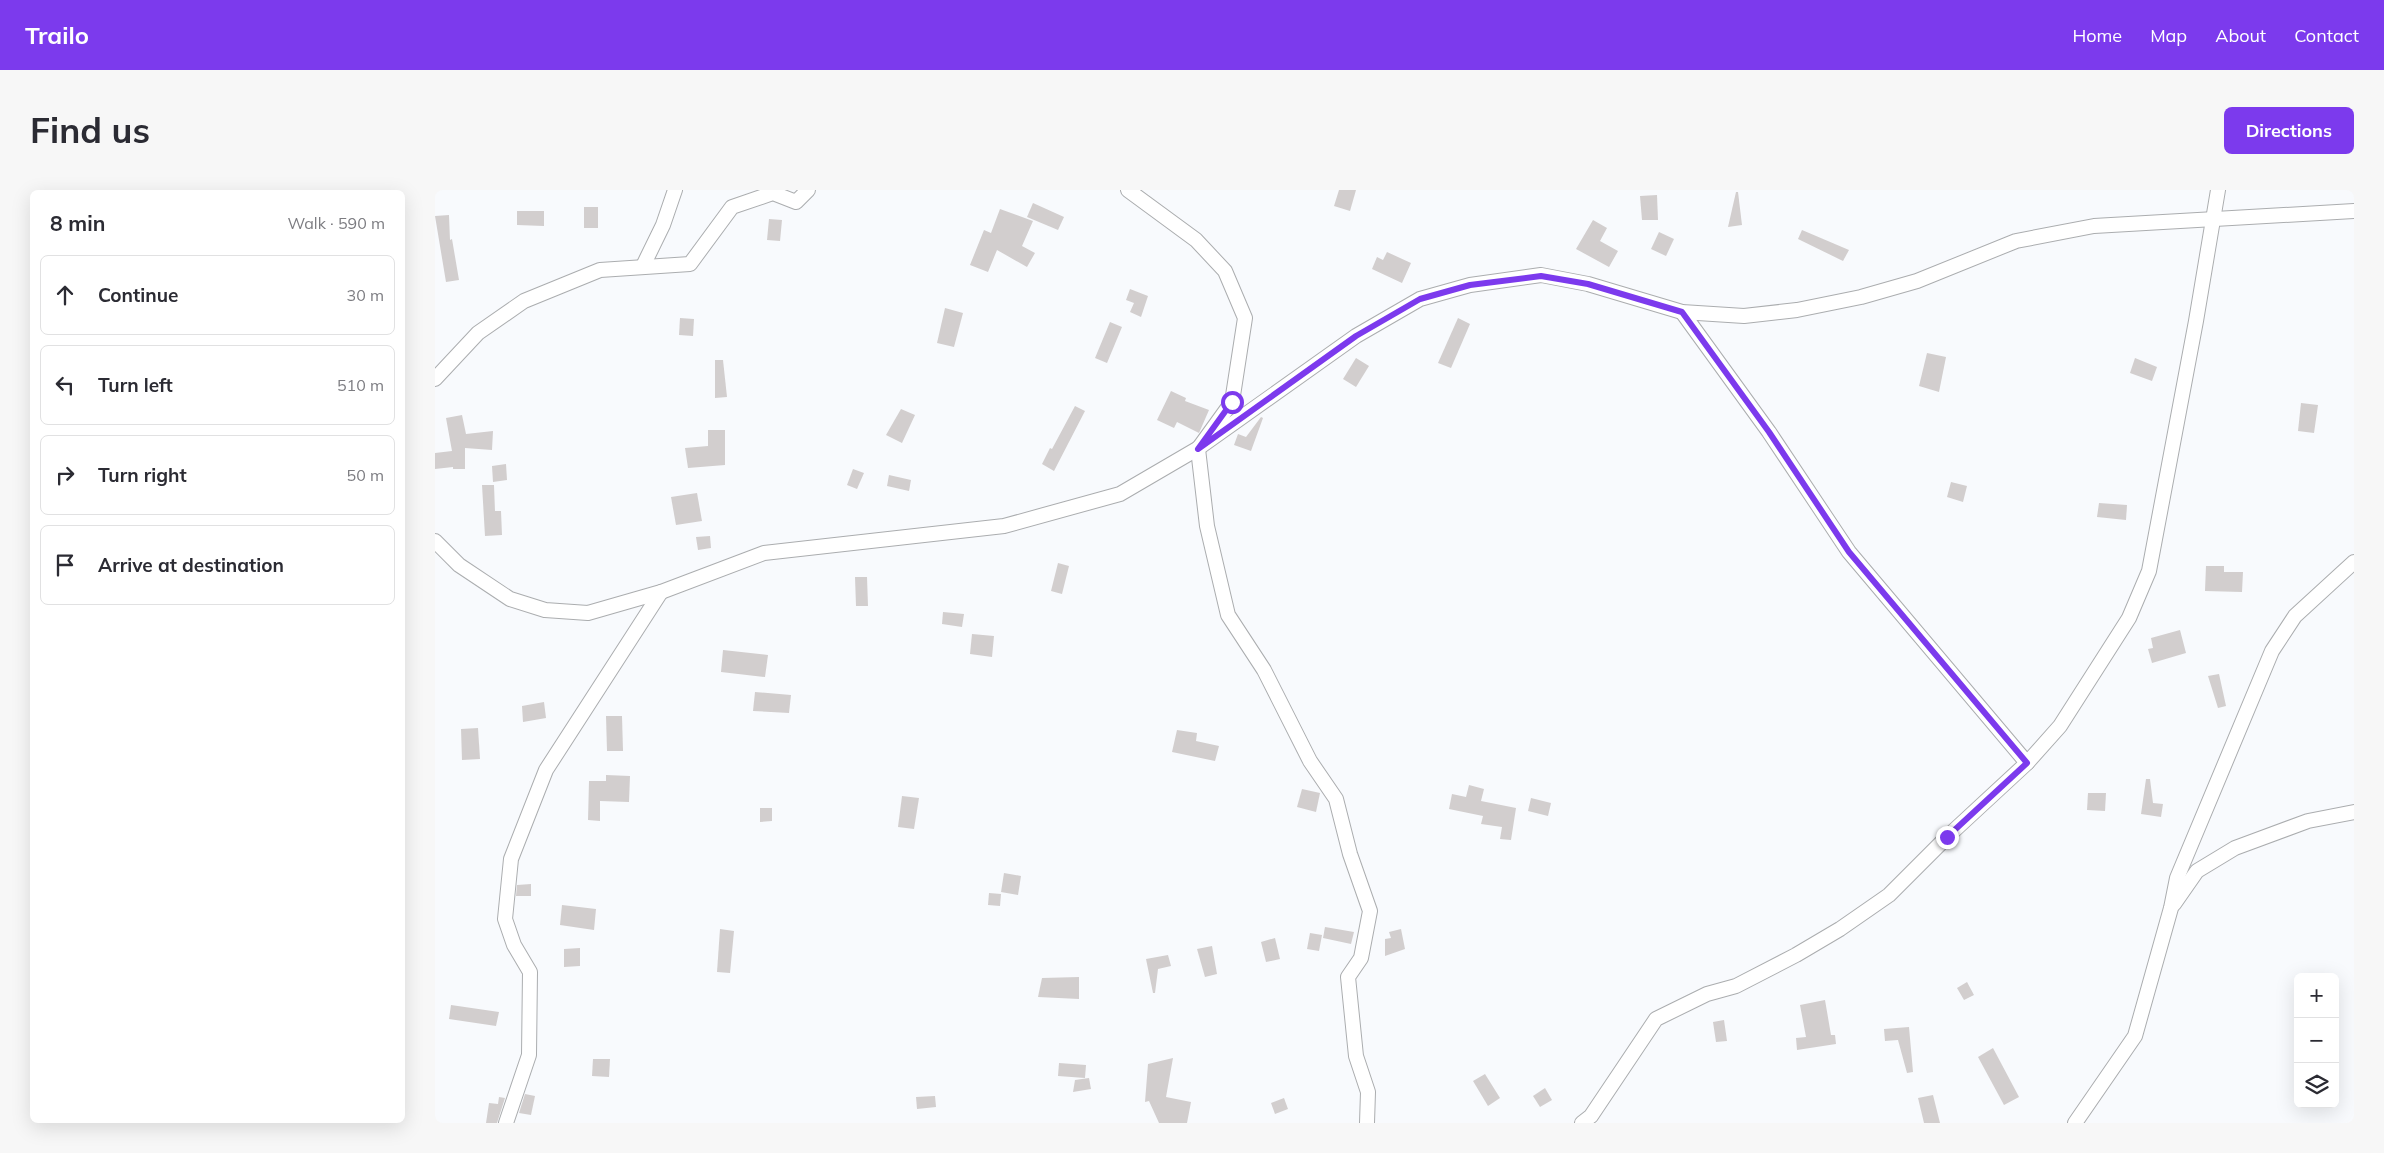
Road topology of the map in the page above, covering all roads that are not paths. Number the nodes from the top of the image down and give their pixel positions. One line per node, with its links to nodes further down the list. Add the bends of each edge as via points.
1 (675, 190): 7 (street)
2 (807, 190): 7 (street, via 796,202 773,193 733,206 690,264)
3 (1128, 190): 10 (street, via 1196,240 1225,271 1245,318 1232,402)
4 (2218, 190): 6 (street)
5 (2354, 211): 6 (street)
6 (2213, 219): 8 (street, via 2093,226 2015,241 1917,281 1797,310 1743,316); 14 (street, via 2149,571 2129,618 2095,675 2061,726)
7 (643, 266): 9 (street, via 600,270 524,301 478,333)
8 (1682, 312): 10 (street, via 1588,284 1541,276 1470,285 1437,294 1420,299 1356,336); 14 (street, via 1769,432 1849,552)
9 (435, 379)
10 (1198, 449): 13 (street, via 1120,494 1004,526 764,553); 18 (street, via 1207,526 1228,615 1265,670 1310,762 1336,799 1350,854 1370,911 1361,958 1348,977 1356,1056 1368,1092)
11 (435, 541): 13 (street, via 459,565 511,599 545,610 588,613)
12 (2354, 562): 16 (street, via 2295,616 2272,651 2177,878)
13 (661, 592): 17 (street, via 546,770 511,859 505,919 514,945 530,972 529,1055)
14 (2027, 763): 19 (street, via 1889,895 1840,929 1735,986 1707,994 1656,1020 1591,1116)
15 (2354, 812): 16 (street, via 2308,821 2235,848 2197,871)
16 (2171, 908): 20 (street, via 2135,1036)
17 (506, 1123)
18 (1367, 1123)
19 (1582, 1123)
20 (2075, 1123)

